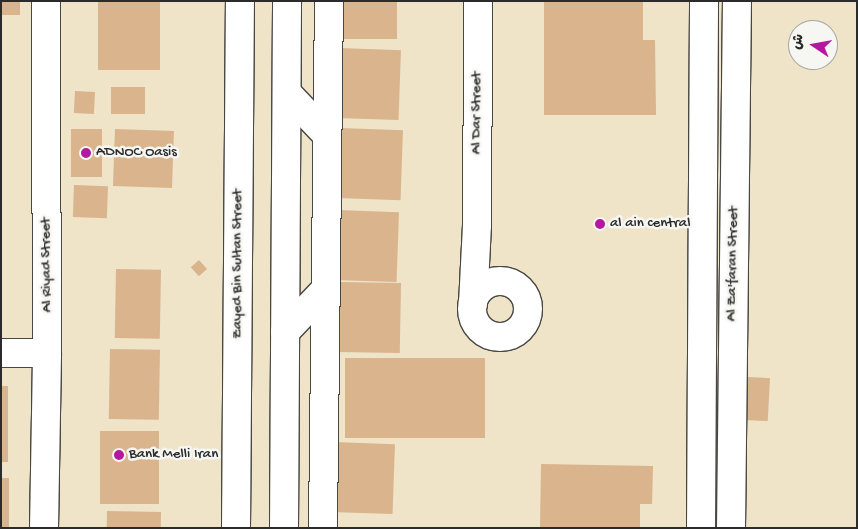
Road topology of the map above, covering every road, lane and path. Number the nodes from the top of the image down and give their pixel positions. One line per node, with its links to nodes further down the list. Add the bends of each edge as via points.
1 (46, 1): 16 (main road, Al Riyad Street)
2 (240, 1): 18 (main road, Zayed Bin Sultan Street)
3 (287, 1): 8 (main road)
4 (329, 1): 9 (main road)
5 (478, 1): 10 (main road, Al Dar Street)
6 (704, 1): 21 (main road, Al Za'faran Street)
7 (738, 1): 22 (main road, Al Za'faran Street)
8 (287, 94): 9 (main road); 14 (main road)
9 (327, 135): 12 (main road)
10 (477, 225): 11 (main road, Al Dar Street, via 489,255); 13 (main road, Al Dar Street)
11 (506, 282): 13 (main road, via 488,284); 13 (main road, via 522,292 526,300 527,317 517,331 501,337 485,333 474,321)
12 (326, 288): 14 (main road); 20 (main road)
13 (472, 304)
14 (285, 332): 19 (main road)
15 (1, 353): 16 (main road)
16 (47, 353): 17 (main road, Al Riyad Street)
17 (44, 528)
18 (236, 528)
19 (284, 528)
20 (323, 528)
21 (701, 528)
22 (731, 528)

